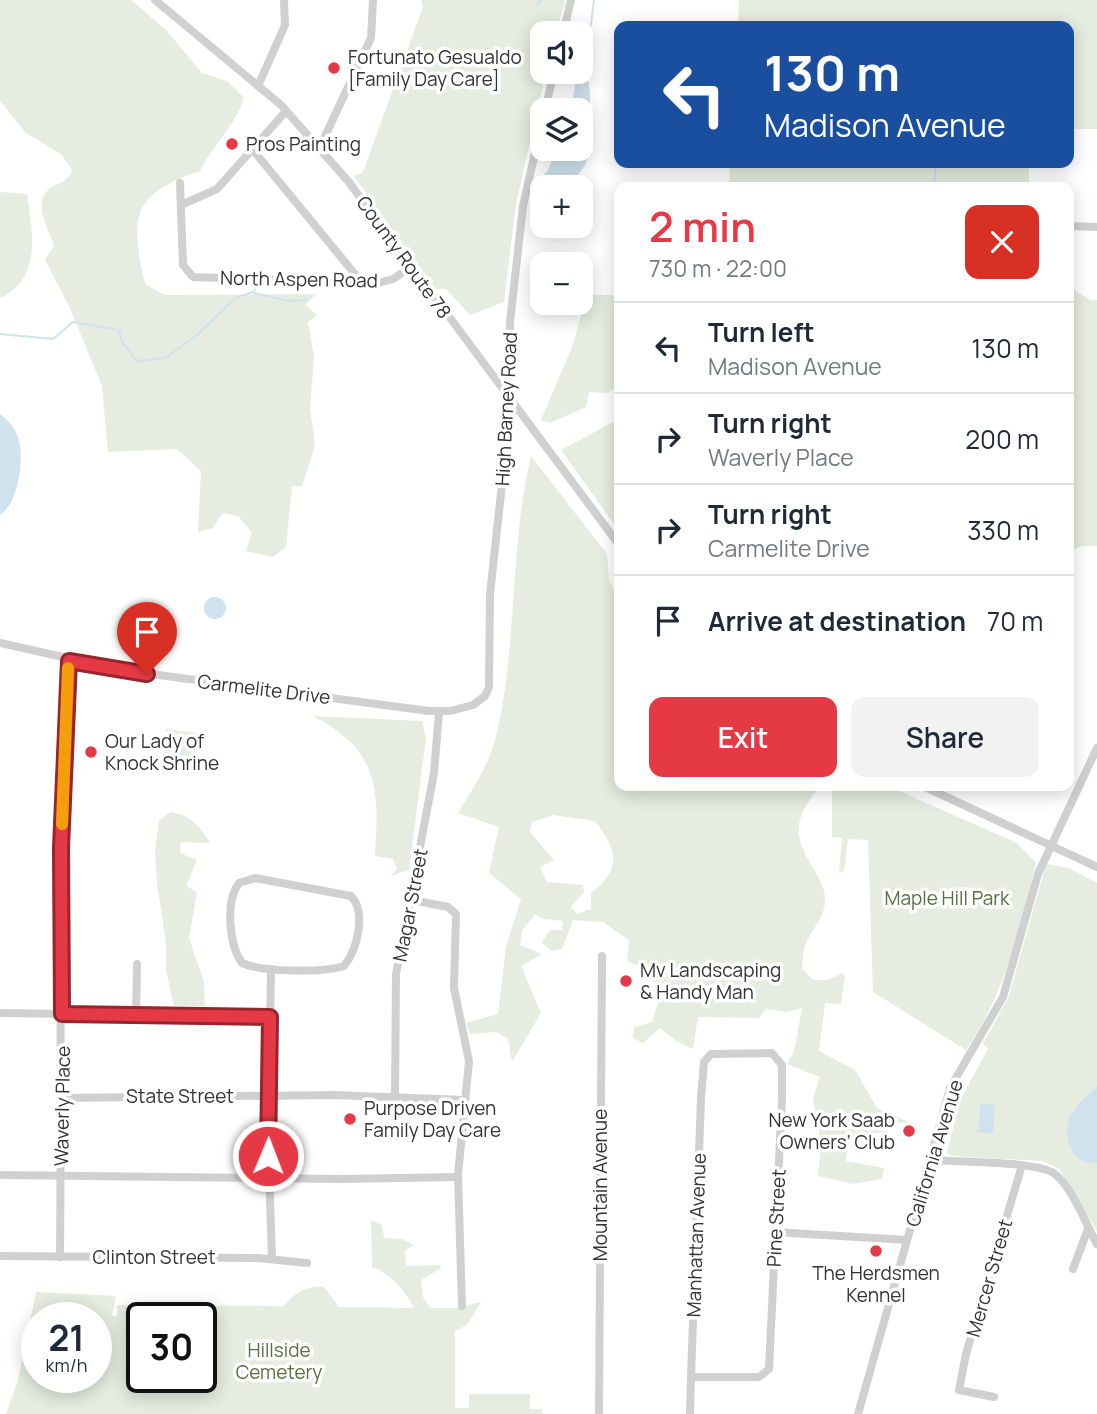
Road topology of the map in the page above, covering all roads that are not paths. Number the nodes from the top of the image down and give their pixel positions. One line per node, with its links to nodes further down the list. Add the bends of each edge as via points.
1 (155, 0): 6 (street, County Route 78)
2 (284, 0): 6 (street, via 285,25)
3 (373, 0): 8 (street, via 371,38)
4 (571, 0): 5 (street)
5 (566, 21)
6 (258, 86): 7 (street, County Route 78)
7 (286, 111): 8 (street, County Route 78); 9 (street)
8 (320, 147): 15 (street, County Route 78)
9 (253, 150): 12 (street, via 217,189); 16 (street)
10 (533, 161): 17 (street, High Barney Road, via 523,206)
11 (180, 183): 12 (street)
12 (181, 205): 16 (street, North Aspen Road, via 185,271 193,277)
13 (1074, 226): 14 (street)
14 (1097, 227)
15 (412, 266): 16 (street, North Aspen Road, via 388,281); 17 (street, County Route 78)
16 (363, 284)
17 (506, 395): 18 (street, County Route 78); 21 (street, High Barney Road, via 504,466 490,594 489,681)
18 (614, 538)
19 (0, 643): 20 (street, Carmelite Drive)
20 (69, 661): 22 (street, Carmelite Drive); 32 (street, Waverly Place, via 61,836)
21 (484, 697): 22 (street, Carmelite Drive, via 473,705)
22 (439, 712): 27 (street, Magar Street, via 434,773)
23 (1097, 748): 25 (street, California Avenue)
24 (934, 791): 25 (street)
25 (1051, 845): 26 (street); 40 (street, California Avenue, via 1032,892 1005,990 987,1029 954,1079)
26 (1097, 867)
27 (412, 900): 38 (street, Magar Street, via 397,974); 39 (street, via 448,907 456,914 454,988 469,1061)
28 (602, 956): 58 (street, Mountain Avenue)
29 (137, 964): 33 (street)
30 (271, 969): 30 (street, via 242,963 235,953 232,896 239,883 268,880 344,893 355,901 360,915 352,953 344,966); 34 (street)
31 (0, 1013): 32 (street)
32 (62, 1014): 33 (street); 37 (street, Waverly Place)
33 (136, 1015): 34 (street)
34 (270, 1017): 36 (street)
35 (780, 1060): 47 (street, Pine Street); 56 (street, Manhattan Avenue, via 772,1053 706,1056)
36 (269, 1096): 37 (street, State Street); 38 (street, State Street); 45 (street)
37 (63, 1098): 43 (street, Waverly Place)
38 (395, 1099): 39 (street, State Street)
39 (464, 1100): 44 (street)
40 (931, 1160): 41 (street); 48 (street, California Avenue)
41 (1022, 1165): 46 (street, via 1054,1172); 57 (street, Mercer Street, via 959,1390)
42 (0, 1175): 43 (street)
43 (61, 1176): 45 (street); 51 (street, Waverly Place)
44 (458, 1177): 45 (street); 55 (street)
45 (268, 1178): 52 (street)
46 (1088, 1229): 49 (street); 54 (street)
47 (774, 1232): 48 (street); 56 (street, Pine Street, via 769,1369 765,1375)
48 (907, 1240): 60 (street, California Avenue)
49 (1097, 1244)
50 (0, 1256): 51 (street, Clinton Street)
51 (60, 1257): 52 (street, Clinton Street)
52 (272, 1258): 53 (street, Clinton Street)
53 (307, 1263)
54 (1073, 1269)
55 (462, 1306)
56 (691, 1377): 59 (street, Manhattan Avenue)
57 (994, 1397)
58 (599, 1414)
59 (691, 1414)
60 (858, 1414)

